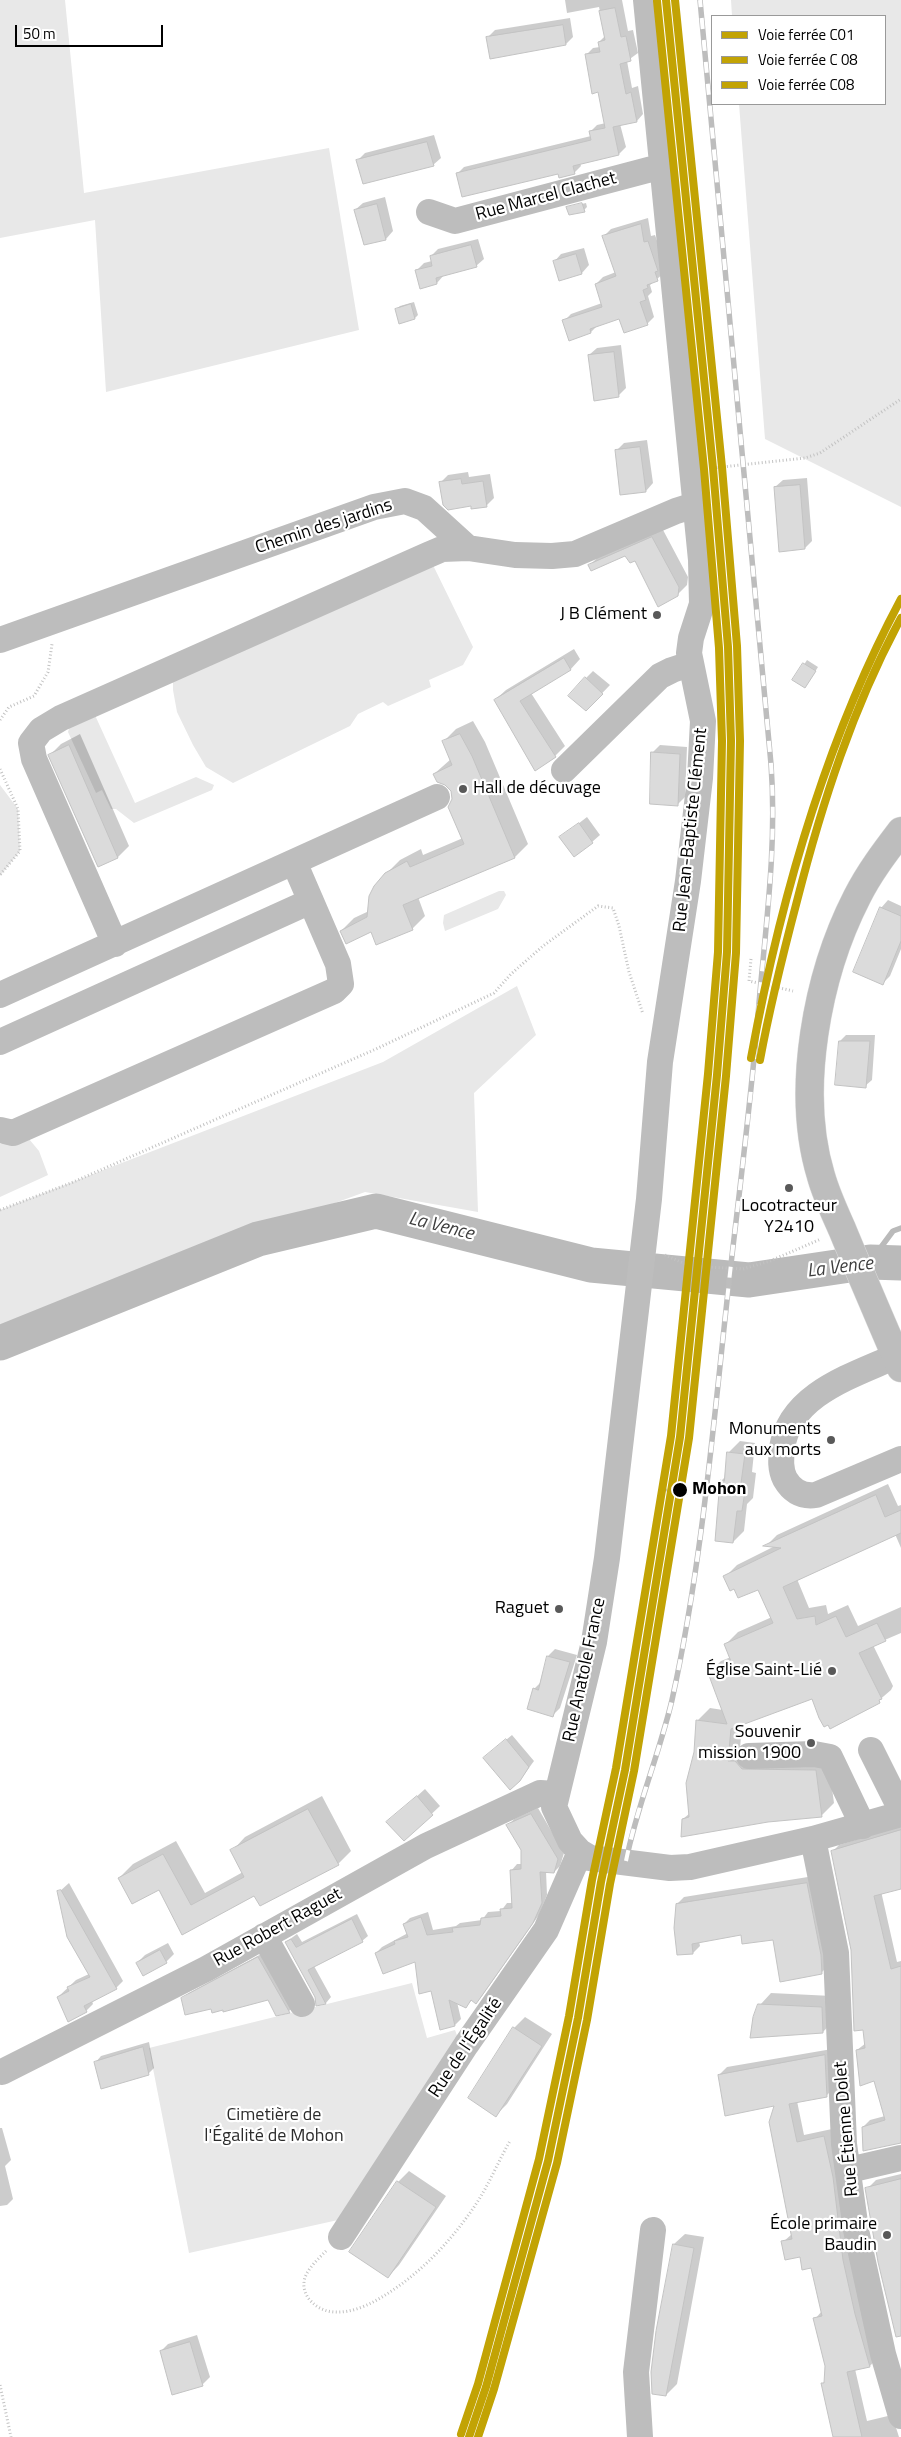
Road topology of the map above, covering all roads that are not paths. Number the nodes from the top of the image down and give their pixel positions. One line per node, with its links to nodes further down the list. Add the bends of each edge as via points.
1 (646, 0): 2 (street, Rue Jean-Baptiste Clément)
2 (663, 166): 3 (street, Rue Marcel Clachet, via 455,221); 4 (street, Rue Jean-Baptiste Clément)
3 (428, 212)
4 (695, 505): 5 (street, via 575,554 515,555); 7 (street, Rue Jean-Baptiste Clément, via 702,604 691,638)
5 (468, 548): 6 (street, Chemin des jardins, via 424,508 405,501 374,507); 13 (street, via 442,549 61,718 41,730 31,743 34,759)
6 (0, 640)
7 (690, 664): 8 (street, via 660,676); 17 (street, Rue Jean-Baptiste Clément, via 703,721 700,778 688,882 660,1062)
8 (564, 770)
9 (437, 797): 11 (street)
10 (901, 831): 18 (main road, via 868,876 848,916 825,984 814,1036 810,1102 812,1132 823,1185)
11 (294, 862): 12 (street); 13 (street)
12 (311, 901): 15 (street); 16 (street, via 338,964 341,984 334,991 13,1133)
13 (115, 944): 14 (street)
14 (0, 995)
15 (0, 1042)
16 (0, 1130)
17 (654, 1249): 22 (street, Rue Anatole France, via 638,1299 594,1642)
18 (899, 1362): 19 (street, via 808,1400 787,1429 781,1469 790,1486 806,1496 816,1495)
19 (901, 1459)
20 (871, 1750): 23 (street)
21 (749, 1756): 25 (street, via 830,1756)
22 (556, 1794): 27 (street, Rue Anatole France, via 554,1807 562,1826 570,1842); 28 (street, Rue Robert Raguet, via 540,1793 426,1846)
23 (901, 1810)
24 (901, 1814): 25 (street)
25 (863, 1826): 26 (street)
26 (813, 1839): 27 (street, via 690,1867 670,1868); 32 (street, Rue Étienne Dolet, via 836,1952 844,2144)
27 (585, 1855): 34 (street, Rue de l'Égalité, via 546,1930 466,2045)
28 (264, 1936): 29 (street); 30 (street, Rue Robert Raguet, via 206,1969)
29 (302, 2004)
30 (2, 2072)
31 (901, 2158): 32 (street)
32 (849, 2170): 35 (street, Rue Étienne Dolet, via 856,2230 883,2354)
33 (653, 2230): 36 (street, via 636,2372)
34 (341, 2237)
35 (901, 2416)
36 (640, 2437)

